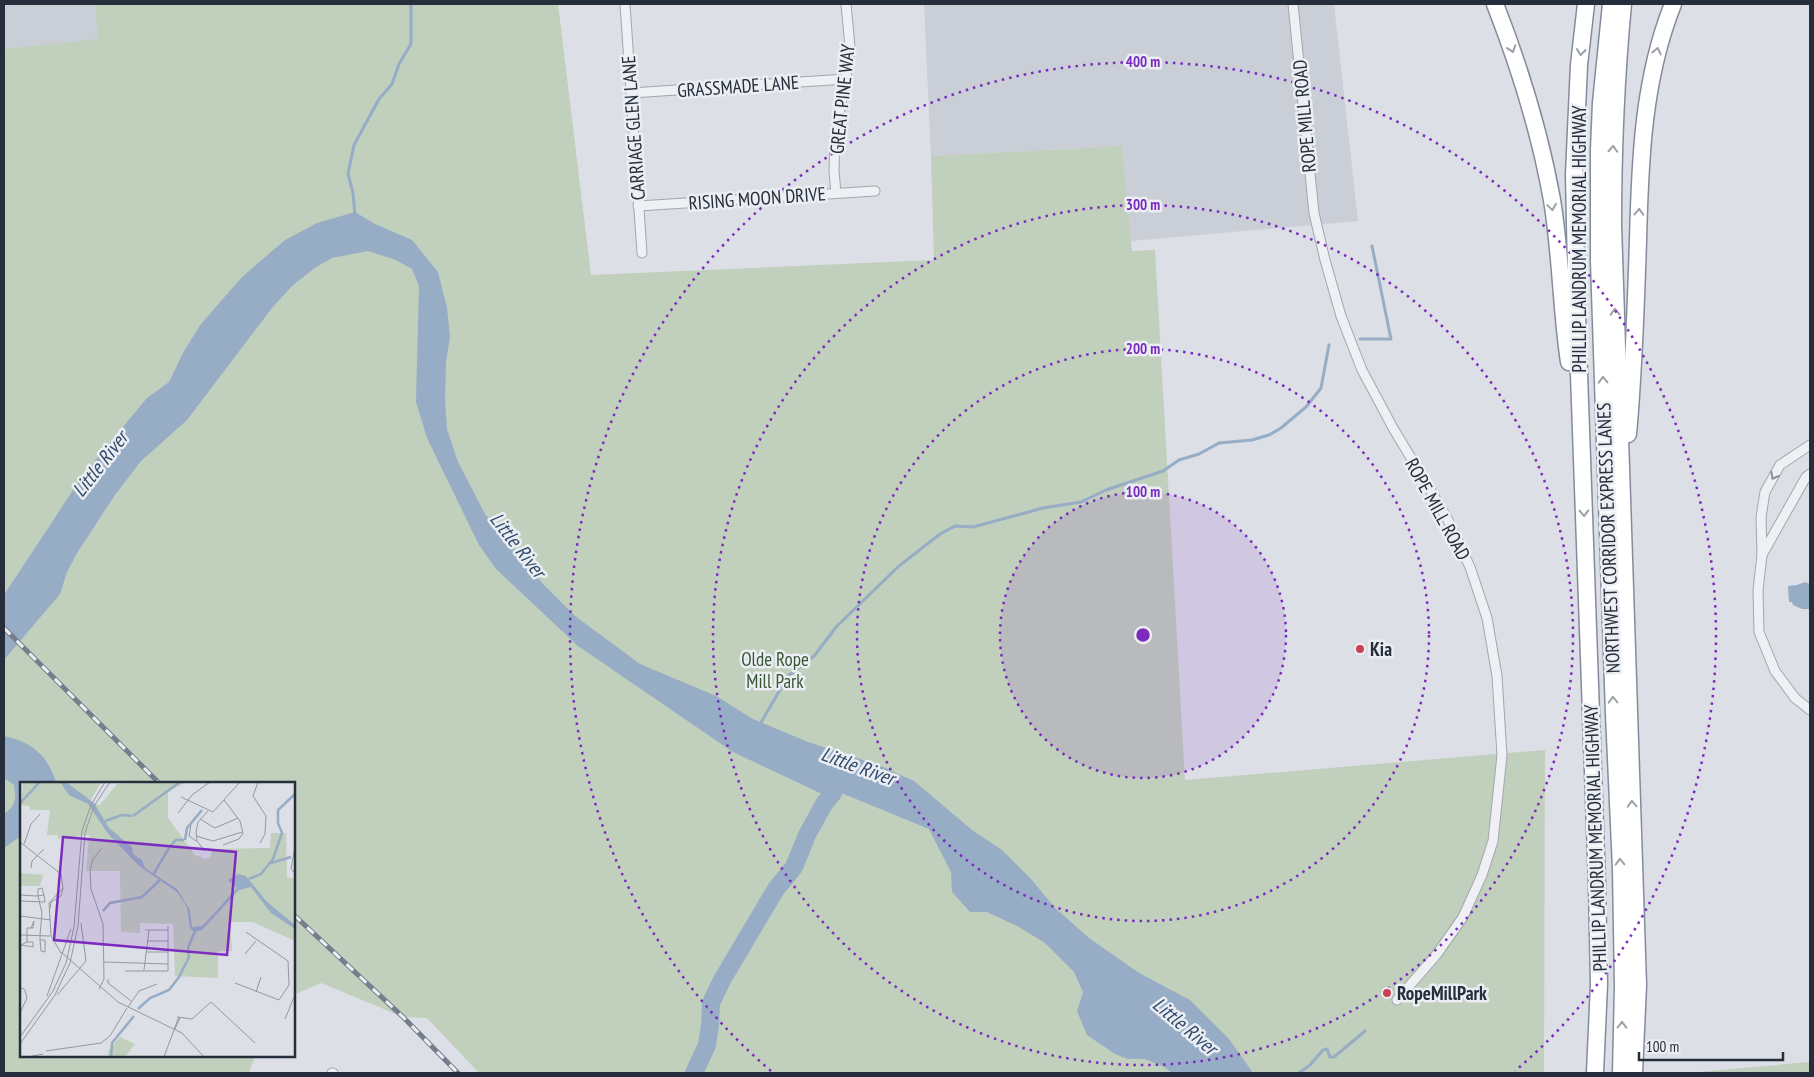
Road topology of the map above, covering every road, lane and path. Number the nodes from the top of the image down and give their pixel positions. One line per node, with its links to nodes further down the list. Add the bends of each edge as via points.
1 (624, 4): 10 (street, CARRIAGE GLEN LANE)
2 (846, 4): 9 (street, GREAT PINE WAY, via 850,47)
3 (1293, 4): 21 (street, ROPE MILL ROAD, via 1314,212 1325,260 1342,316 1367,378 1447,518 1470,567 1487,618 1497,676 1502,755 1493,841 1463,917 1437,954)
4 (1496, 4): 16 (highway, one-way to 16, via 1534,120 1552,202)
5 (1586, 4): 16 (highway, PHILLIP LANDRUM MEMORIAL HIGHWAY, one-way to 16, via 1579,65 1574,174)
6 (1611, 4): 23 (highway, NORTHWEST CORRIDOR EXPRESS LANES, one-way to 6, via 1621,869 1599,242 1601,103)
7 (1623, 4): 18 (highway, PHILLIP LANDRUM MEMORIAL HIGHWAY, one-way to 7, via 1613,156)
8 (1673, 4): 18 (highway, one-way to 8, via 1632,384 1646,109 1660,41)
9 (846, 79): 10 (street, GRASSMADE LANE); 12 (street, GREAT PINE WAY, via 835,137)
10 (631, 93): 13 (street, CARRIAGE GLEN LANE)
11 (875, 191): 12 (street, RISING MOON DRIVE)
12 (836, 193): 13 (street, RISING MOON DRIVE)
13 (638, 206): 14 (street, CARRIAGE GLEN LANE)
14 (642, 253)
15 (1810, 445): 19 (street, one-way to 19, via 1780,465 1765,492 1761,517)
16 (1582, 464): 22 (highway, PHILLIP LANDRUM MEMORIAL HIGHWAY, one-way to 22, via 1597,884)
17 (1810, 474): 19 (street)
18 (1622, 500): 24 (highway, PHILLIP LANDRUM MEMORIAL HIGHWAY, one-way to 18, via 1638,985)
19 (1762, 555): 20 (street, via 1758,590 1759,632 1775,671)
20 (1810, 710)
21 (1397, 1000)
22 (1595, 1073)
23 (1621, 1073)
24 (1634, 1073)

